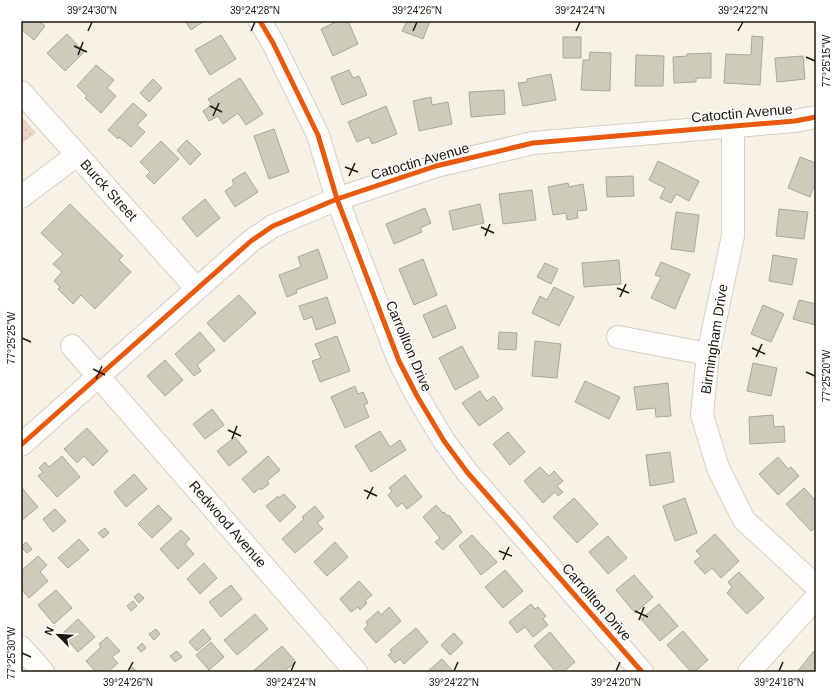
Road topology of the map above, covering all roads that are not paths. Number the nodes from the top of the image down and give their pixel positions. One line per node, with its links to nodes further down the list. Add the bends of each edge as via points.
1 (260, 21): 7 (street, Carrollton Drive, via 318,134)
2 (21, 92): 5 (street, Burck Street)
3 (816, 117): 4 (street, Catoctin Avenue)
4 (733, 125): 7 (street, Catoctin Avenue, via 533,143 436,166); 11 (street, Birmingham Drive, via 733,236)
5 (77, 155): 6 (street); 8 (street, Burck Street)
6 (21, 198)
7 (337, 199): 8 (street, Catoctin Avenue, via 273,226 251,241); 19 (street, Carrollton Drive, via 400,361 416,396 444,441 467,472)
8 (196, 288): 12 (street, Catoctin Avenue)
9 (618, 337): 11 (street)
10 (72, 346): 12 (street, Redwood Avenue)
11 (708, 354): 14 (street, Birmingham Drive, via 702,415 718,468 744,520)
12 (99, 377): 13 (street, Catoctin Avenue); 18 (street, Redwood Avenue)
13 (21, 445)
14 (816, 586)
15 (816, 598): 20 (street)
16 (21, 647): 17 (street)
17 (43, 672)
18 (356, 672)
19 (642, 672)
20 (749, 672)

